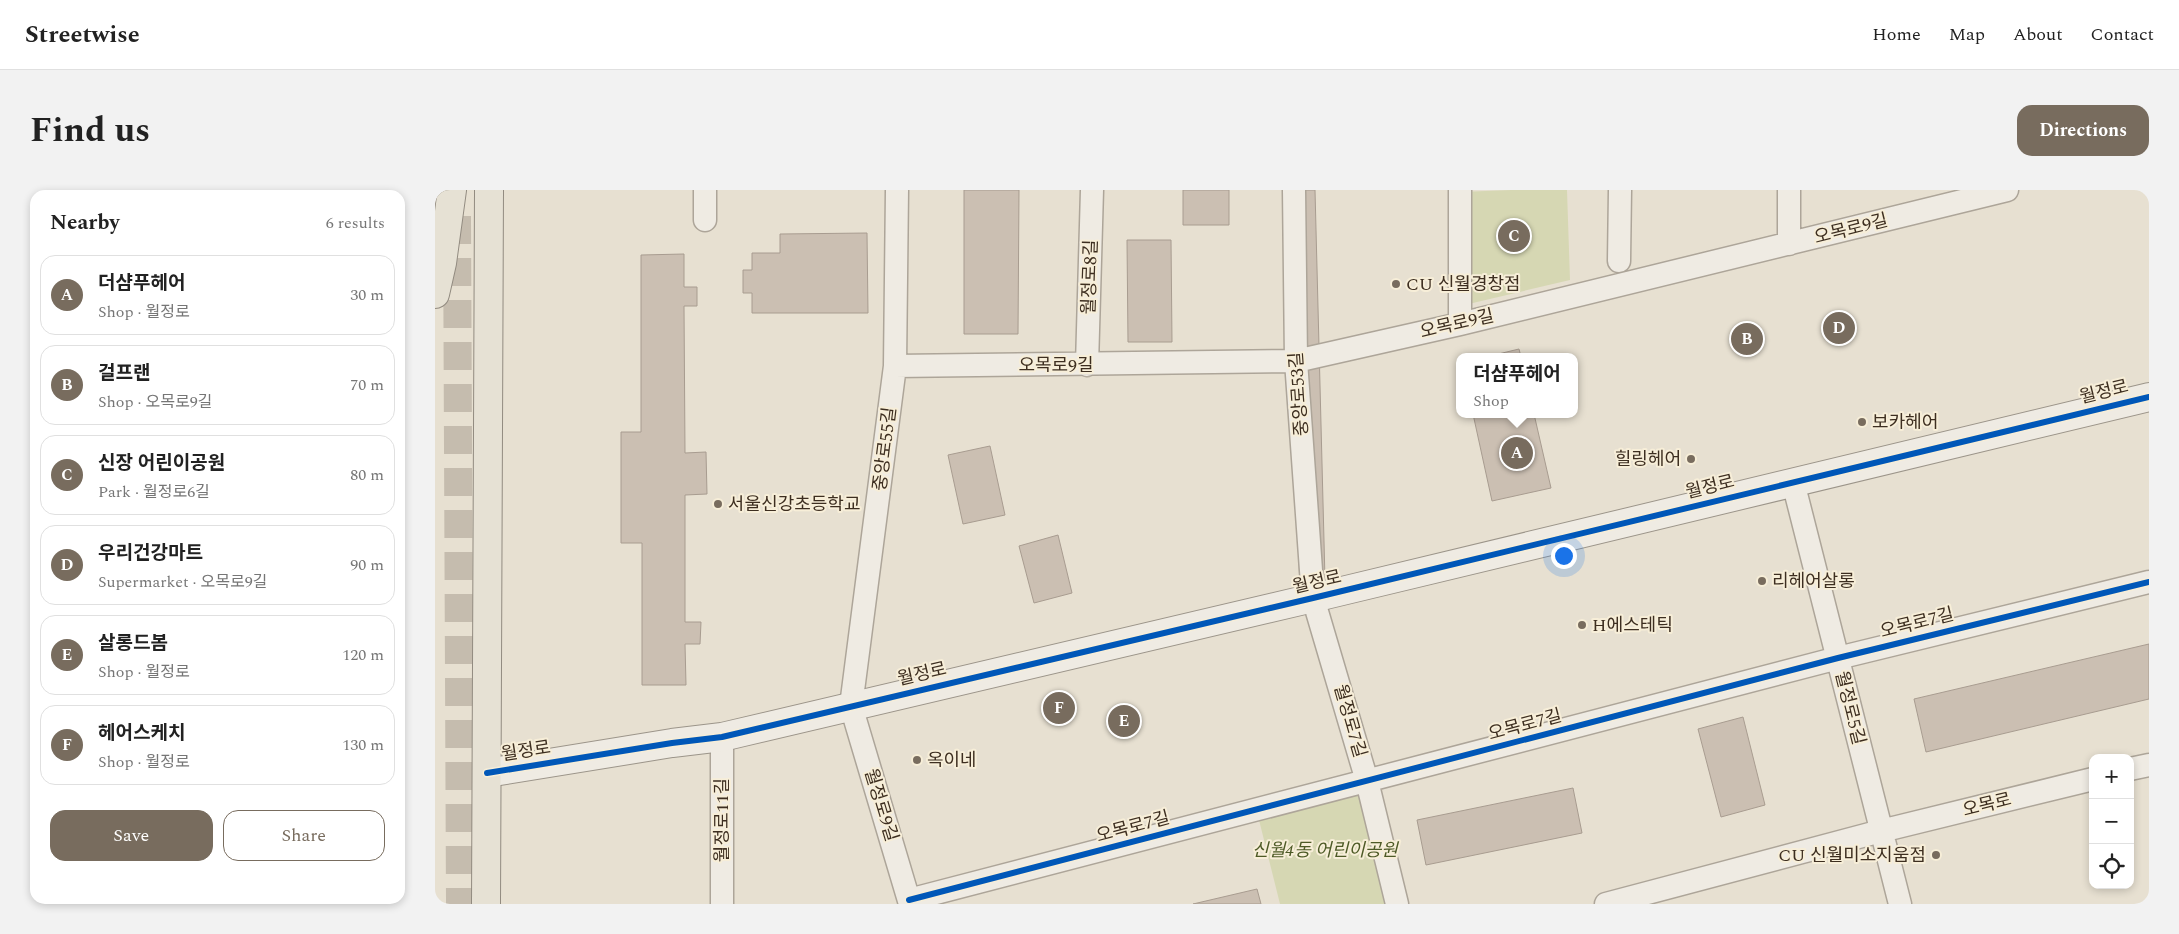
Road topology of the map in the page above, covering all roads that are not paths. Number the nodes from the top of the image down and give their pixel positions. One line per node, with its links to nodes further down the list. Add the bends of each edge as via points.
1 (452, 190): 15 (main road)
2 (489, 190): 29 (main road)
3 (705, 190): 12 (street)
4 (897, 190): 19 (street, 중앙로55길)
5 (1092, 190): 18 (street, 월정로8길)
6 (1294, 190): 17 (street, 중앙로53길)
7 (1460, 190): 16 (street)
8 (1620, 190): 14 (street)
9 (1789, 190): 13 (street)
10 (2007, 190): 11 (street, 오목로9길)
11 (1963, 196): 13 (street, 오목로9길)
12 (705, 220)
13 (1789, 244): 16 (street, 오목로9길)
14 (1619, 261)
15 (435, 294)
16 (1460, 324): 17 (street, 오목로9길)
17 (1296, 361): 18 (street, 오목로9길); 23 (street, 중앙로53길)
18 (1087, 365): 19 (street, 오목로9길)
19 (895, 366): 25 (street, 중앙로55길)
20 (2149, 397): 21 (street, 월정로)
21 (1793, 482): 23 (street, 월정로); 24 (street, 월정로5길)
22 (2149, 582): 24 (street, 오목로7길)
23 (1313, 598): 25 (street, 월정로); 31 (street, 월정로7길)
24 (1838, 658): 31 (street, 오목로7길); 32 (street, 월정로5길)
25 (851, 706): 26 (street, 월정로); 33 (street, 월정로9길)
26 (722, 737): 29 (street, 월정로); 35 (street, 월정로11길)
27 (2149, 765): 28 (street)
28 (2134, 769)
29 (487, 773): 34 (main road)
30 (2089, 780): 32 (street, 오목로)
31 (1367, 781): 33 (street, 오목로7길); 36 (street, 월정로7길)
32 (1881, 832): 37 (street, 오목로); 38 (street, 월정로5길)
33 (909, 902)
34 (486, 904)
35 (723, 904)
36 (1397, 904)
37 (1606, 904)
38 (1900, 904)

